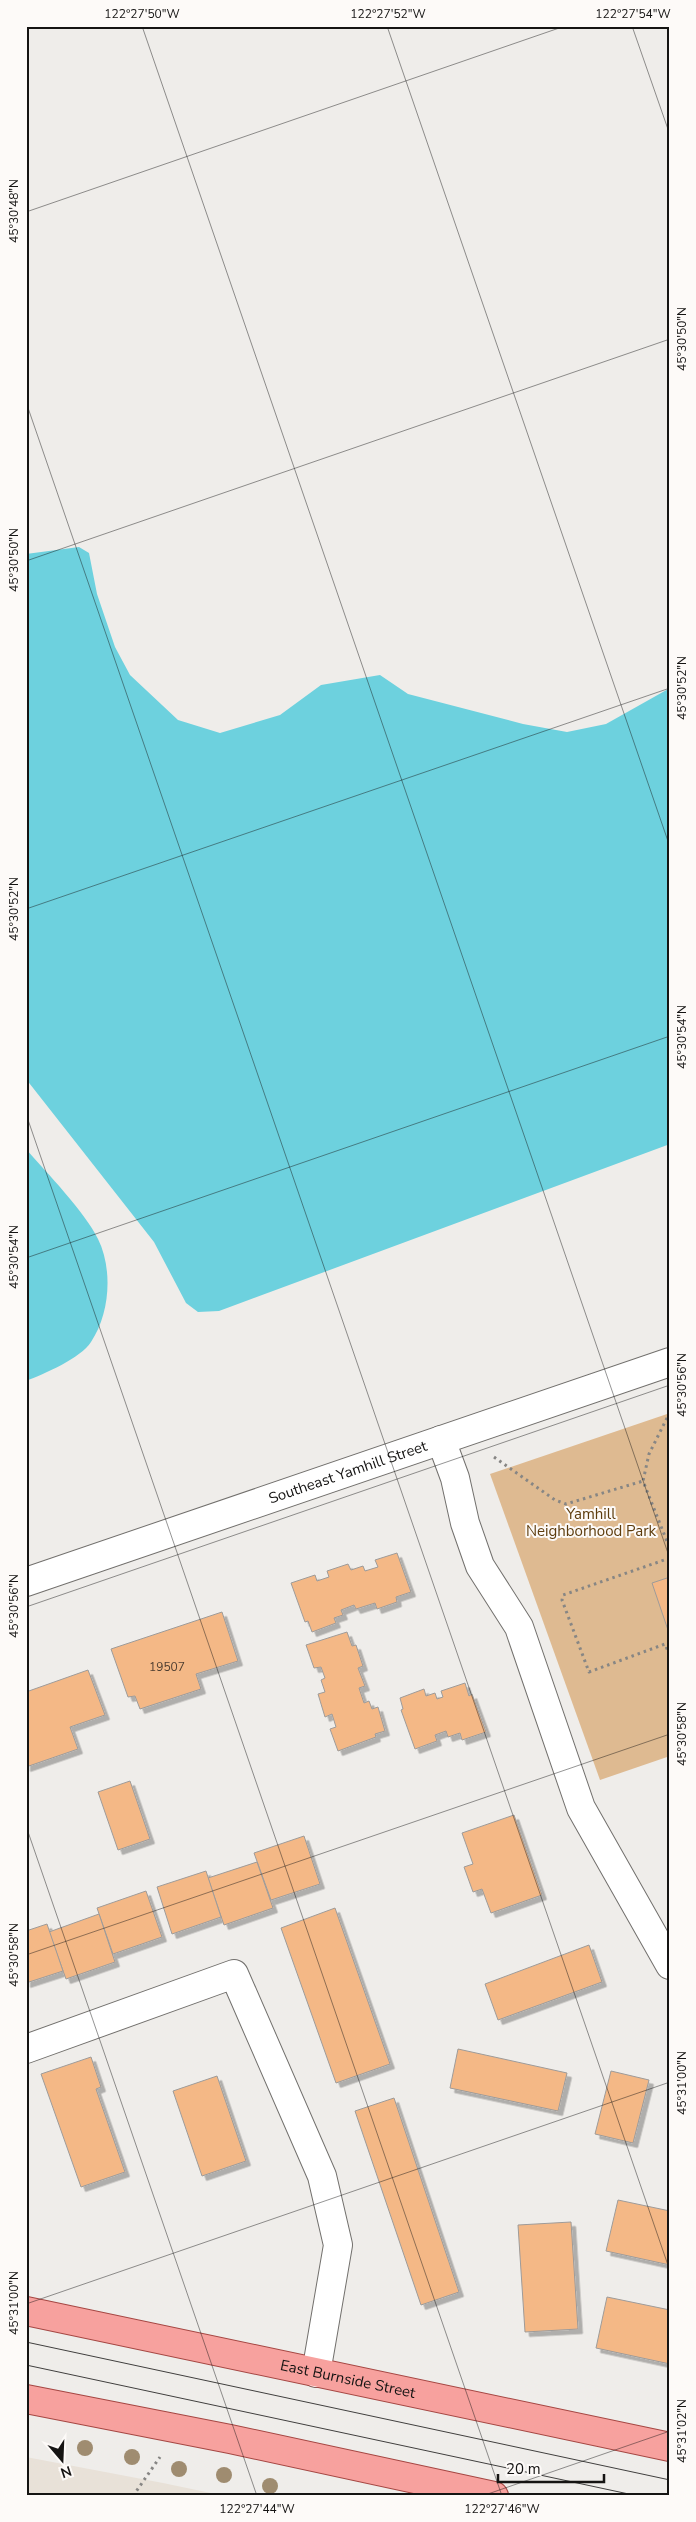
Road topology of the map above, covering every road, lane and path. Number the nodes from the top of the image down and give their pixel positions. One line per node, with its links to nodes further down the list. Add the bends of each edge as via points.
1 (670, 1362): 3 (street, Southeast Yamhill Street)
2 (670, 1412): 4 (path, via 649,1454)
3 (451, 1437): 4 (path, via 566,1504); 7 (street, Southeast Yamhill Street); 9 (street, via 454,1478 480,1566 519,1627 581,1808)
4 (643, 1480): 5 (path)
5 (670, 1549)
6 (670, 1558): 8 (path, via 563,1594 562,1600 590,1672 665,1644)
7 (26, 1582)
8 (670, 1656)
9 (670, 1965)
10 (26, 2049): 12 (street, via 234,1974 322,2176 338,2245)
11 (26, 2311): 12 (main road, East Burnside Street)
12 (316, 2373): 14 (main road, East Burnside Street)
13 (26, 2400): 17 (main road, via 230,2438)
14 (670, 2447)
15 (162, 2455): 16 (path)
16 (133, 2496)
17 (494, 2496)

